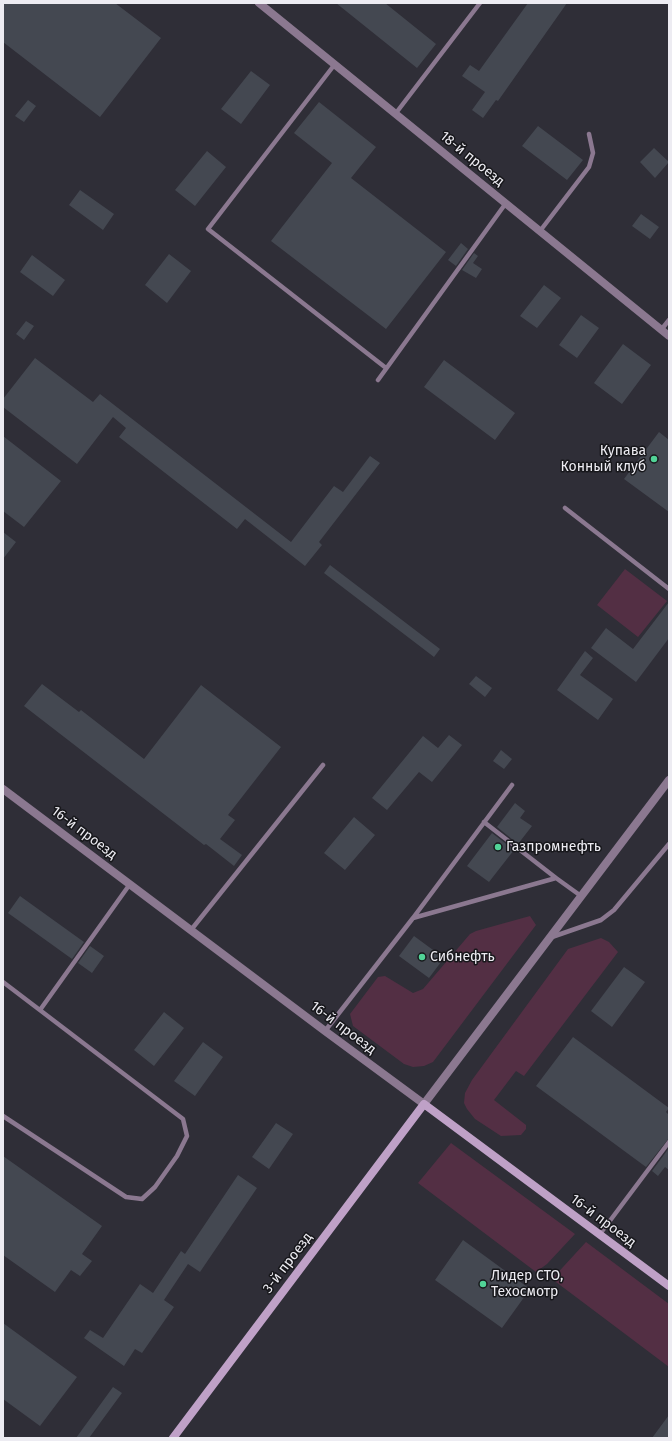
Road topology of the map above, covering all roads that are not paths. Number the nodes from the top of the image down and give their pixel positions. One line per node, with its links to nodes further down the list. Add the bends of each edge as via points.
1 (259, 3): 3 (street, 18-й проезд)
2 (480, 3): 4 (lane)
3 (335, 64): 4 (street, 18-й проезд); 11 (lane, via 208,229)
4 (396, 113): 6 (street, 18-й проезд)
5 (589, 134): 7 (lane, via 593,153 589,167)
6 (506, 203): 7 (street, 18-й проезд); 11 (lane)
7 (540, 231): 9 (street, 18-й проезд)
8 (669, 320): 9 (lane)
9 (661, 330): 10 (street, 18-й проезд)
10 (669, 336)
11 (386, 368): 12 (lane)
12 (378, 380)
13 (565, 508): 14 (lane)
14 (669, 589)
15 (323, 765): 25 (lane)
16 (669, 780): 23 (street)
17 (512, 785): 19 (lane)
18 (3, 789): 22 (street, 16-й проезд)
19 (484, 822): 21 (lane); 24 (lane)
20 (669, 844): 26 (lane, via 614,910 601,920)
21 (556, 878): 23 (lane); 24 (lane)
22 (130, 884): 25 (street, 16-й проезд); 28 (lane)
23 (581, 896): 26 (street)
24 (413, 918): 29 (lane)
25 (191, 930): 29 (street, 16-й проезд)
26 (548, 938): 30 (street)
27 (3, 982): 28 (lane)
28 (40, 1010): 31 (lane, via 183,1119 188,1136 155,1187 142,1199 126,1197)
29 (325, 1031): 30 (street, 16-й проезд)
30 (424, 1104): 33 (street, 16-й проезд); 35 (street, 3-й проезд)
31 (3, 1116)
32 (669, 1142): 33 (lane)
33 (600, 1234): 34 (street, 16-й проезд)
34 (669, 1286)
35 (174, 1438)

